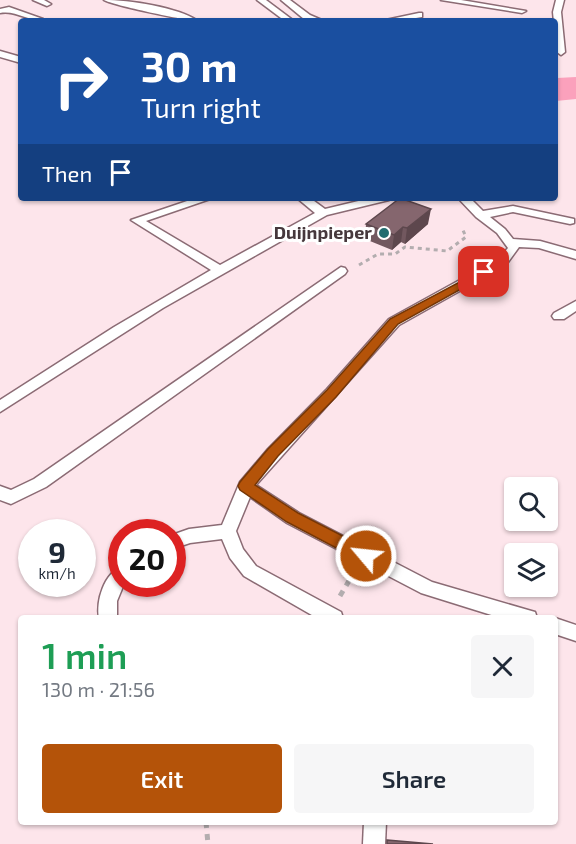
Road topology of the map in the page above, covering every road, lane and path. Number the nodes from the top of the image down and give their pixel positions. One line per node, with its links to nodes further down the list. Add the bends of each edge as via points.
1 (37, 0): 7 (lane)
2 (108, 0): 12 (lane)
3 (261, 0): 13 (lane)
4 (285, 0): 14 (lane)
5 (445, 0): 9 (lane)
6 (560, 0): 16 (lane)
7 (47, 4)
8 (0, 11): 11 (lane, via 9,9)
9 (522, 11)
10 (419, 15): 15 (lane)
11 (32, 18)
12 (185, 18)
13 (286, 18)
14 (312, 18)
15 (402, 18)
16 (558, 18)
17 (558, 20): 18 (lane)
18 (562, 52)
19 (0, 54): 20 (lane)
20 (18, 59)
21 (197, 201): 30 (lane, via 136,220)
22 (307, 201): 25 (lane)
23 (373, 201): 25 (lane)
24 (467, 201): 26 (lane)
25 (323, 213): 30 (lane)
26 (478, 213): 27 (lane, via 513,209); 28 (lane); 31 (path, via 460,223 466,237 447,251 405,247 395,254 378,254)
27 (570, 221)
28 (509, 242): 29 (lane); 35 (lane, via 514,248 502,262 394,322)
29 (576, 255)
30 (220, 270): 34 (lane)
31 (341, 271): 36 (lane, via 40,483 11,498)
32 (576, 304): 33 (lane)
33 (559, 316)
34 (0, 406)
35 (246, 486): 37 (lane); 39 (lane, via 293,518)
36 (0, 492)
37 (228, 531): 38 (lane); 42 (lane, via 236,553 250,571)
38 (186, 537)
39 (366, 556): 43 (path); 44 (lane, via 427,588)
40 (109, 597): 41 (lane)
41 (104, 615)
42 (330, 615)
43 (333, 615)
44 (518, 615)
45 (558, 627): 46 (lane)
46 (576, 633)
47 (206, 825): 49 (path)
48 (375, 825): 50 (lane)
49 (207, 844)
50 (374, 844)

